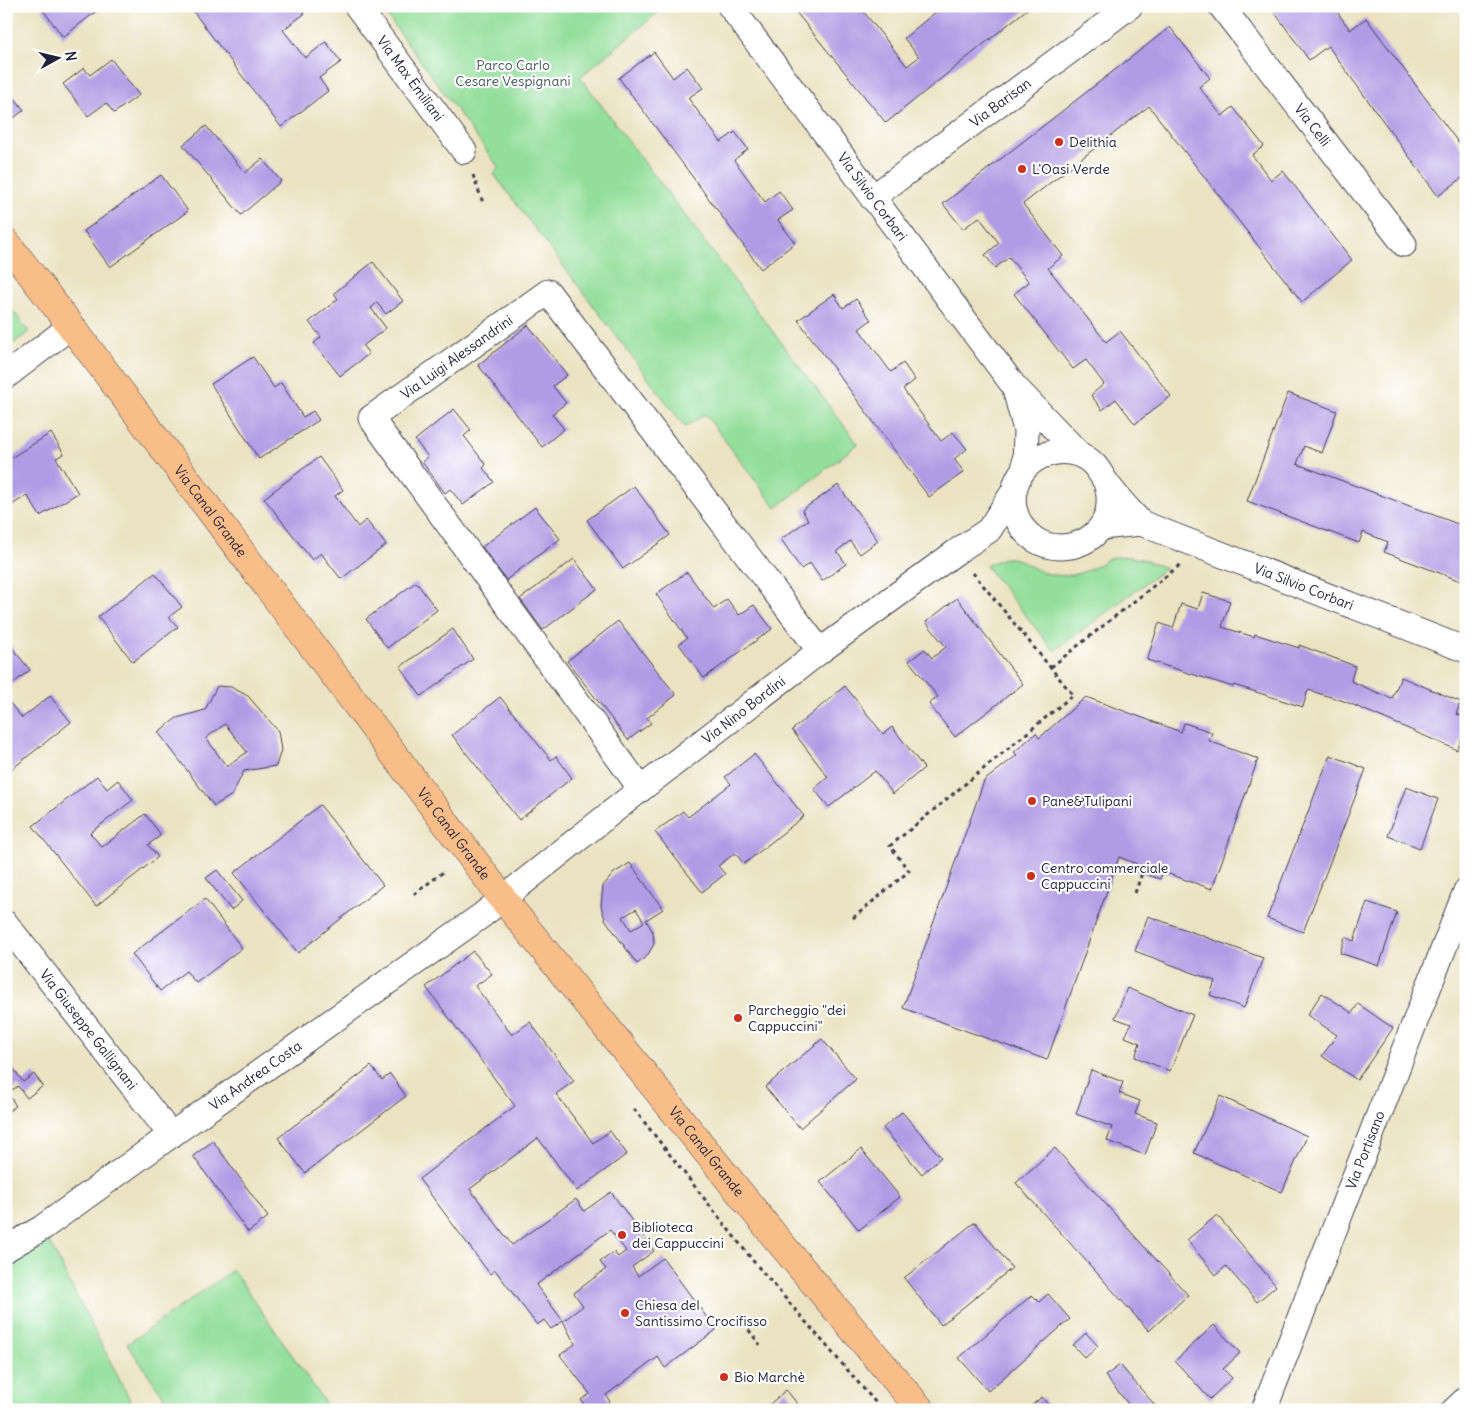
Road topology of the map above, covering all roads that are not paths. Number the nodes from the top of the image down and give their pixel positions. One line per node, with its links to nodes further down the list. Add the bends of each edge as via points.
1 (357, 6): 5 (street, Via Max Emiliani)
2 (730, 6): 6 (street, Via Silvio Corbari)
3 (1130, 6): 6 (street, Via Barisan)
4 (1221, 6): 8 (street, Via Celli)
5 (464, 151)
6 (872, 198): 11 (street, Via Silvio Corbari)
7 (6, 242): 9 (main road, Via Canal Grande)
8 (1404, 244)
9 (71, 326): 10 (street); 24 (main road, Via Canal Grande)
10 (6, 376)
11 (1014, 386): 12 (street, Via Silvio Corbari); 13 (street, Via Silvio Corbari, via 1026,430)
12 (1079, 454): 13 (street, via 1050,453 1036,458); 14 (street, Via Silvio Corbari, via 1100,470)
13 (1025, 468): 15 (street, Via Silvio Corbari)
14 (1106, 482): 16 (street, Via Silvio Corbari); 17 (street, Via Silvio Corbari, via 1110,498 1108,513)
15 (1014, 491): 18 (street, Via Nino Bordini); 19 (street, via 1013,505)
16 (1141, 523): 17 (street, Via Silvio Corbari); 20 (street, Via Silvio Corbari)
17 (1101, 527): 19 (street, via 1091,538 1064,548 1049,546)
18 (989, 530): 19 (street); 21 (street, Via Nino Bordini)
19 (1024, 531)
20 (1466, 650)
21 (820, 651): 22 (street, Via Nino Bordini); 22 (street, Via Luigi Alessandrini, via 548,292 371,418)
22 (641, 789): 24 (street, Via Nino Bordini)
23 (1466, 891): 30 (street, Via Portisano)
24 (503, 899): 26 (street, Via Andrea Costa); 29 (main road, Via Canal Grande, via 777,1239)
25 (6, 924): 26 (street, Via Giuseppe Gallignani)
26 (171, 1135): 27 (street, Via Andrea Costa, via 42,1228)
27 (6, 1249)
28 (1466, 1390): 31 (lane)
29 (921, 1410)
30 (1264, 1410)
31 (1445, 1410)

